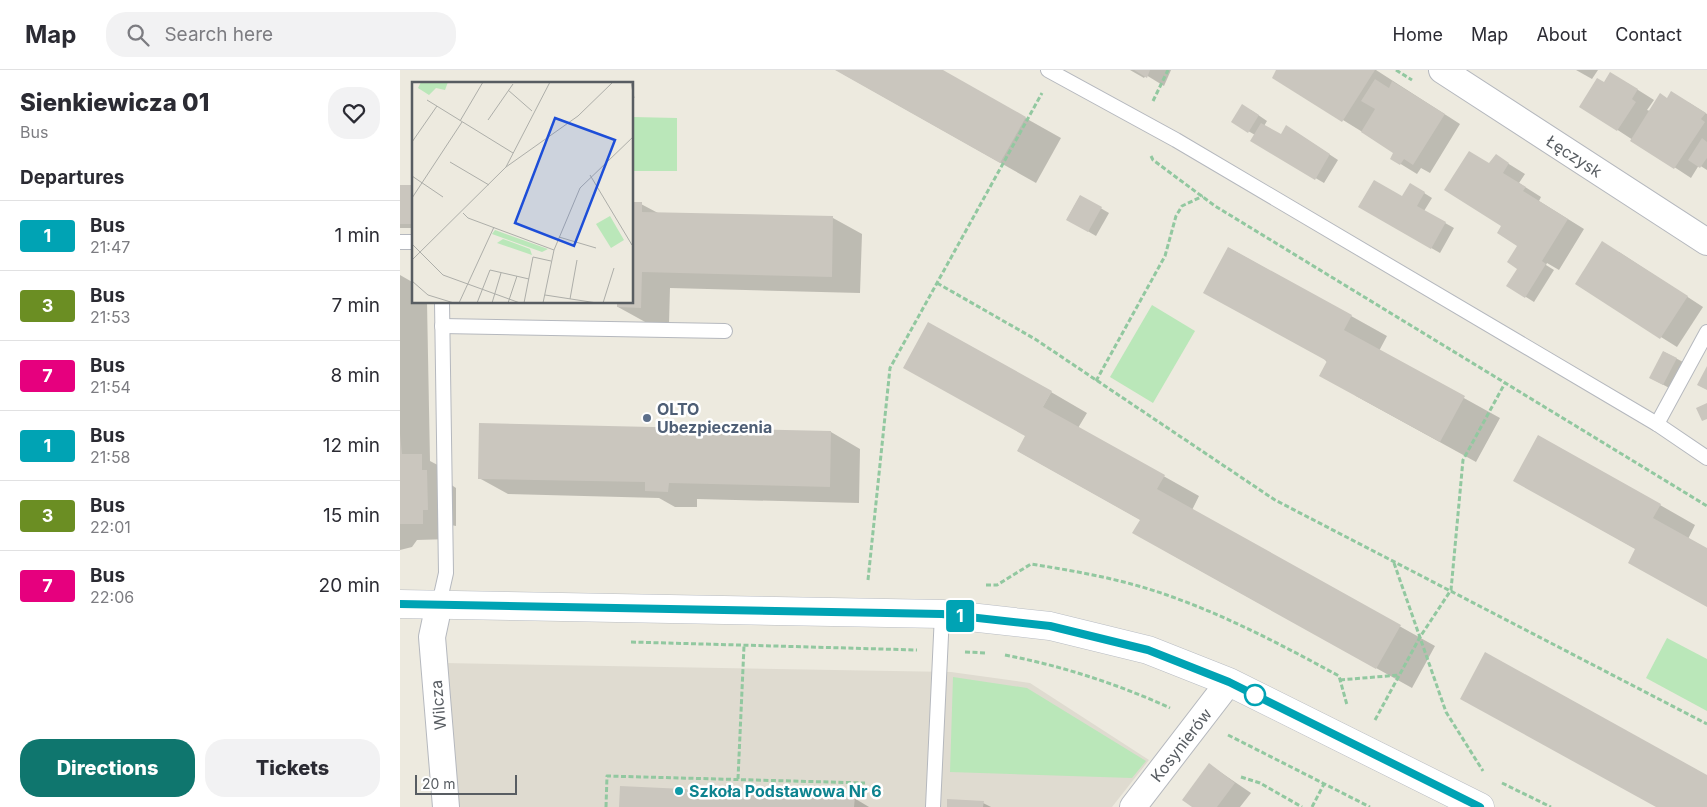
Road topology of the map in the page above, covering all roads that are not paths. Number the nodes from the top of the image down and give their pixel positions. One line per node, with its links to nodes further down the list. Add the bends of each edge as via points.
1 (1442, 70): 3 (street, Łęczysk)
2 (1050, 72): 8 (lane, via 1143,122)
3 (1707, 242)
4 (442, 304): 5 (lane)
5 (442, 326): 6 (lane); 11 (lane, via 446,573)
6 (725, 331)
7 (1707, 332): 8 (lane)
8 (1656, 424): 9 (lane)
9 (1707, 458)
10 (400, 604): 11 (street)
11 (440, 604): 12 (street); 14 (street, Wilcza, via 432,637)
12 (942, 614): 13 (street, via 1050,626 1101,637 1148,650); 15 (lane)
13 (1229, 682): 16 (street, Kosynierów); 17 (street)
14 (446, 807)
15 (933, 807)
16 (1133, 807)
17 (1480, 807)

